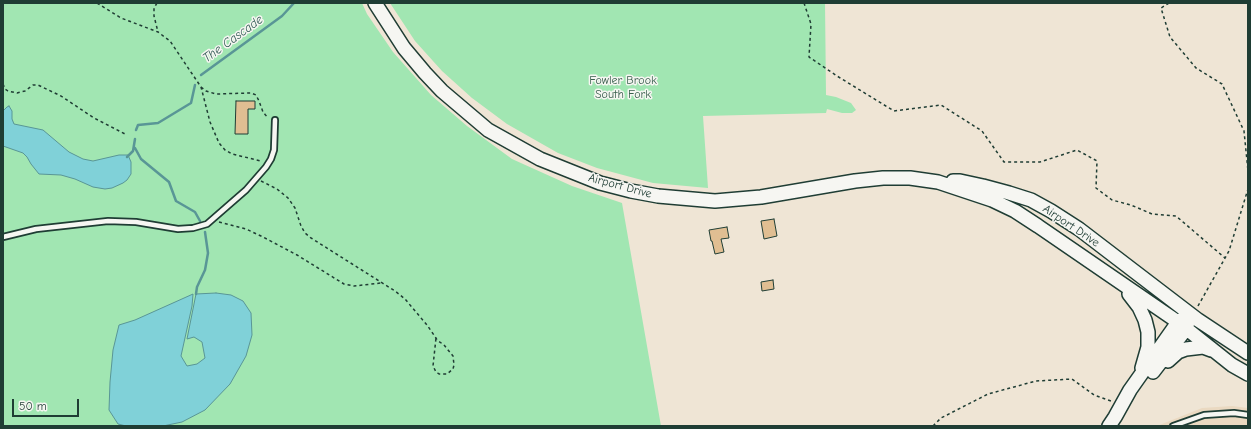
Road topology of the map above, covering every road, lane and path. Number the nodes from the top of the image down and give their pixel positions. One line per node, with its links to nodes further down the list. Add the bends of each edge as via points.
1 (96, 3): 7 (path, via 121,18)
2 (157, 3): 7 (path, via 154,16)
3 (375, 3): 15 (main road, Airport Drive, via 404,48 425,73 488,130 540,159 600,183 658,196 715,202 883,178)
4 (804, 3): 19 (path, via 811,24 809,57 894,111 941,105 982,131 1004,162 1040,162 1077,150 1098,161 1096,188 1112,200 1152,214 1176,216)
5 (1169, 3): 6 (path)
6 (1165, 4): 13 (path, via 1161,8 1170,37 1196,68 1222,84 1244,131)
7 (158, 32): 9 (path, via 170,41)
8 (3, 84): 11 (path, via 8,91 17,93 38,85)
9 (200, 87): 10 (path, via 216,94 256,95 263,112); 12 (path, via 213,128 225,150 240,157)
10 (275, 120): 12 (lane, via 274,150)
11 (127, 135)
12 (269, 163): 14 (lane)
13 (1248, 171)
14 (256, 179): 17 (lane); 21 (path, via 277,189 288,198 295,208 301,226 311,238)
15 (932, 181): 20 (main road, Airport Drive, via 992,200 1015,211); 22 (main road, Airport Drive, via 960,181 1038,204 1079,230)
16 (1248, 189): 19 (path, via 1230,251)
17 (207, 224): 18 (lane, via 178,229 136,222 108,221 36,229); 21 (path, via 221,222 246,229 297,255 344,284 354,286)
18 (3, 237)
19 (1225, 258): 22 (path)
20 (1103, 272): 23 (main road, Airport Drive); 29 (main road, Airport Drive, via 1132,298 1146,320 1148,347 1141,369)
21 (382, 283): 24 (path, via 405,299)
22 (1195, 315): 23 (main road, Airport Drive); 26 (main road)
23 (1182, 326): 25 (main road); 27 (main road, Airport Drive); 29 (main road, Airport Drive)
24 (436, 338): 24 (path, via 454,360 453,369 447,374 439,374 433,366)
25 (1213, 350): 27 (main road, via 1203,347 1186,348); 28 (main road)
26 (1248, 353)
27 (1152, 373): 32 (main road, Airport Drive)
28 (1248, 374)
29 (1130, 390): 32 (main road, Airport Drive)
30 (1113, 402): 33 (path, via 1094,395 1072,379 1036,381 988,394 941,418)
31 (1248, 415): 34 (lane, via 1204,414)
32 (1112, 422)
33 (933, 426)
34 (1173, 426)

